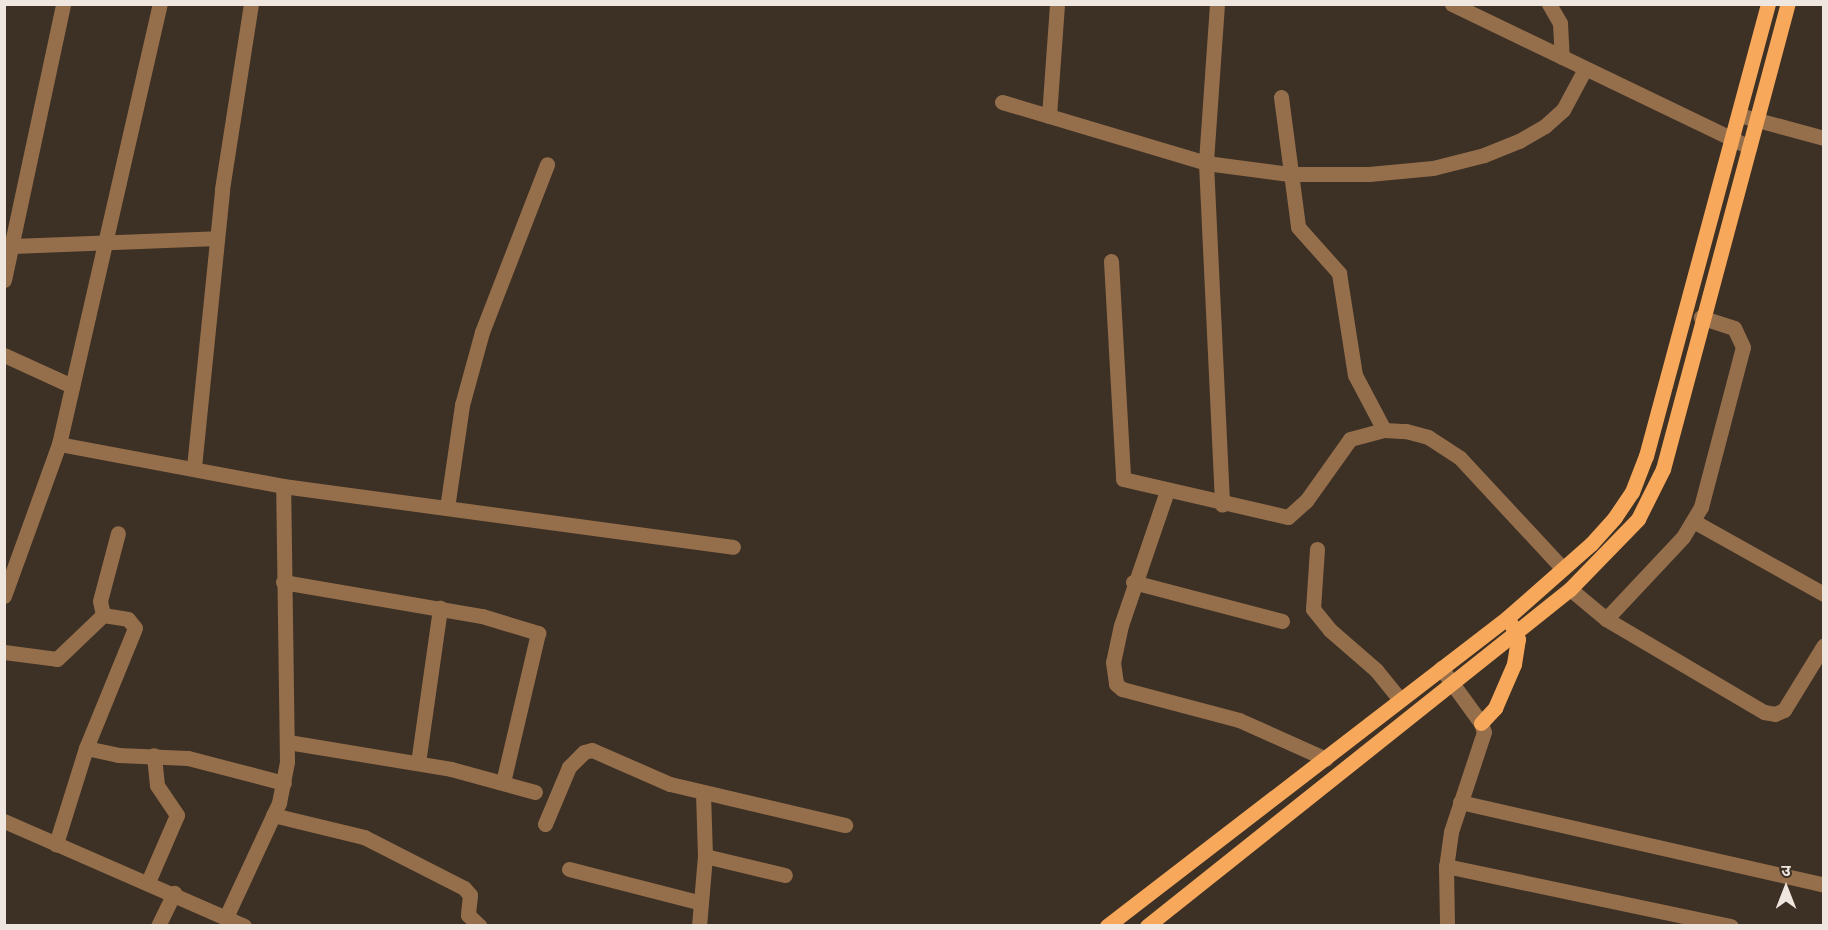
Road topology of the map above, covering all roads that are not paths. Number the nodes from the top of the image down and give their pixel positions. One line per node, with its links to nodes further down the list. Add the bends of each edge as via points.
1 (63, 4): 25 (street)
2 (160, 4): 24 (street)
3 (251, 4): 23 (street)
4 (1057, 4): 15 (street)
5 (1216, 4): 20 (street)
6 (1452, 4): 10 (street)
7 (1549, 4): 10 (street, via 1560,22)
8 (1768, 4): 14 (main road)
9 (1788, 4): 16 (main road)
10 (1562, 57): 11 (street)
11 (1585, 69): 18 (street); 22 (street, via 1563,110 1545,126 1484,155 1433,168 1369,174)
12 (1281, 97): 22 (street)
13 (1002, 102): 15 (street)
14 (1739, 115): 16 (street); 18 (main road)
15 (1049, 116): 20 (street)
16 (1756, 120): 17 (street); 19 (main road)
17 (1824, 138)
18 (1731, 142): 19 (street); 42 (main road, via 1646,456 1632,492 1615,517)
19 (1749, 147): 28 (main road)
20 (1206, 163): 22 (street); 36 (street)
21 (547, 164): 37 (street, via 482,332 462,405)
22 (1289, 174): 31 (street, via 1298,227 1339,273 1355,375)
23 (217, 238): 24 (street); 33 (street)
24 (105, 242): 25 (street); 30 (street)
25 (8, 255): 27 (street)
26 (1111, 261): 35 (street, via 1120,473 1130,483)
27 (4, 280)
28 (1701, 316): 38 (street, via 1734,328 1743,346 1713,470); 45 (main road, via 1663,469 1651,498 1609,553)
29 (4, 355): 30 (street)
30 (72, 386): 32 (street)
31 (1384, 430): 36 (street, via 1350,439 1296,514 1278,517); 42 (street, via 1417,434 1446,447)
32 (59, 444): 33 (street); 47 (street)
33 (194, 466): 34 (street)
34 (284, 486): 37 (street); 43 (street)
35 (1167, 490): 36 (street); 44 (street)
36 (1222, 504)
37 (447, 508): 40 (street)
38 (1695, 522): 46 (street); 50 (street)
39 (118, 533): 49 (street, via 100,601)
40 (733, 548)
41 (1317, 549): 57 (street, via 1313,609 1330,630 1376,670)
42 (1563, 569): 52 (main road)
43 (283, 582): 48 (street); 59 (street)
44 (1133, 582): 51 (street); 62 (street, via 1113,662 1116,684 1122,689 1239,720)
45 (1570, 589): 50 (street); 52 (main road)
46 (1824, 594)
47 (4, 596)
48 (440, 608): 63 (street); 64 (street, via 512,622 538,633)
49 (103, 615): 54 (street, via 57,658); 60 (street, via 128,619 135,636)
50 (1606, 619): 53 (street, via 1764,712 1775,714 1784,710)
51 (1282, 621)
52 (1512, 624): 55 (main road); 56 (main road); 58 (main road, via 1514,664 1495,708)
53 (1824, 645)
54 (4, 652)
55 (1441, 669): 56 (street); 57 (main road)
56 (1455, 684): 58 (street); 88 (main road)
57 (1400, 700): 62 (main road)
58 (1481, 723): 68 (street, via 1483,740)
59 (288, 742): 63 (street); 65 (street)
60 (87, 748): 61 (street, via 118,755); 73 (street)
61 (154, 755): 65 (street, via 188,758); 78 (street, via 157,785 177,815)
62 (1326, 759): 87 (main road)
63 (418, 763): 64 (street)
64 (503, 782): 66 (street)
65 (284, 783): 69 (street)
66 (535, 792)
67 (703, 792): 71 (street, via 653,778 592,750 569,766); 72 (street); 74 (street)
68 (1460, 801): 75 (street); 79 (street)
69 (273, 816): 82 (street); 85 (street, via 364,837 464,888 470,895 468,915)
70 (4, 821): 73 (street)
71 (545, 824)
72 (845, 825)
73 (56, 844): 78 (street)
74 (705, 856): 77 (street); 81 (street)
75 (1446, 866): 89 (street); 90 (street)
76 (568, 869): 81 (street)
77 (785, 875)
78 (148, 882): 80 (street)
79 (1824, 885)
80 (174, 893): 82 (street); 83 (street)
81 (701, 903): 86 (street)
82 (227, 915): 84 (street)
83 (158, 926)
84 (244, 926)
85 (480, 926)
86 (699, 926)
87 (1107, 926)
88 (1147, 926)
89 (1447, 926)
90 (1731, 926)

